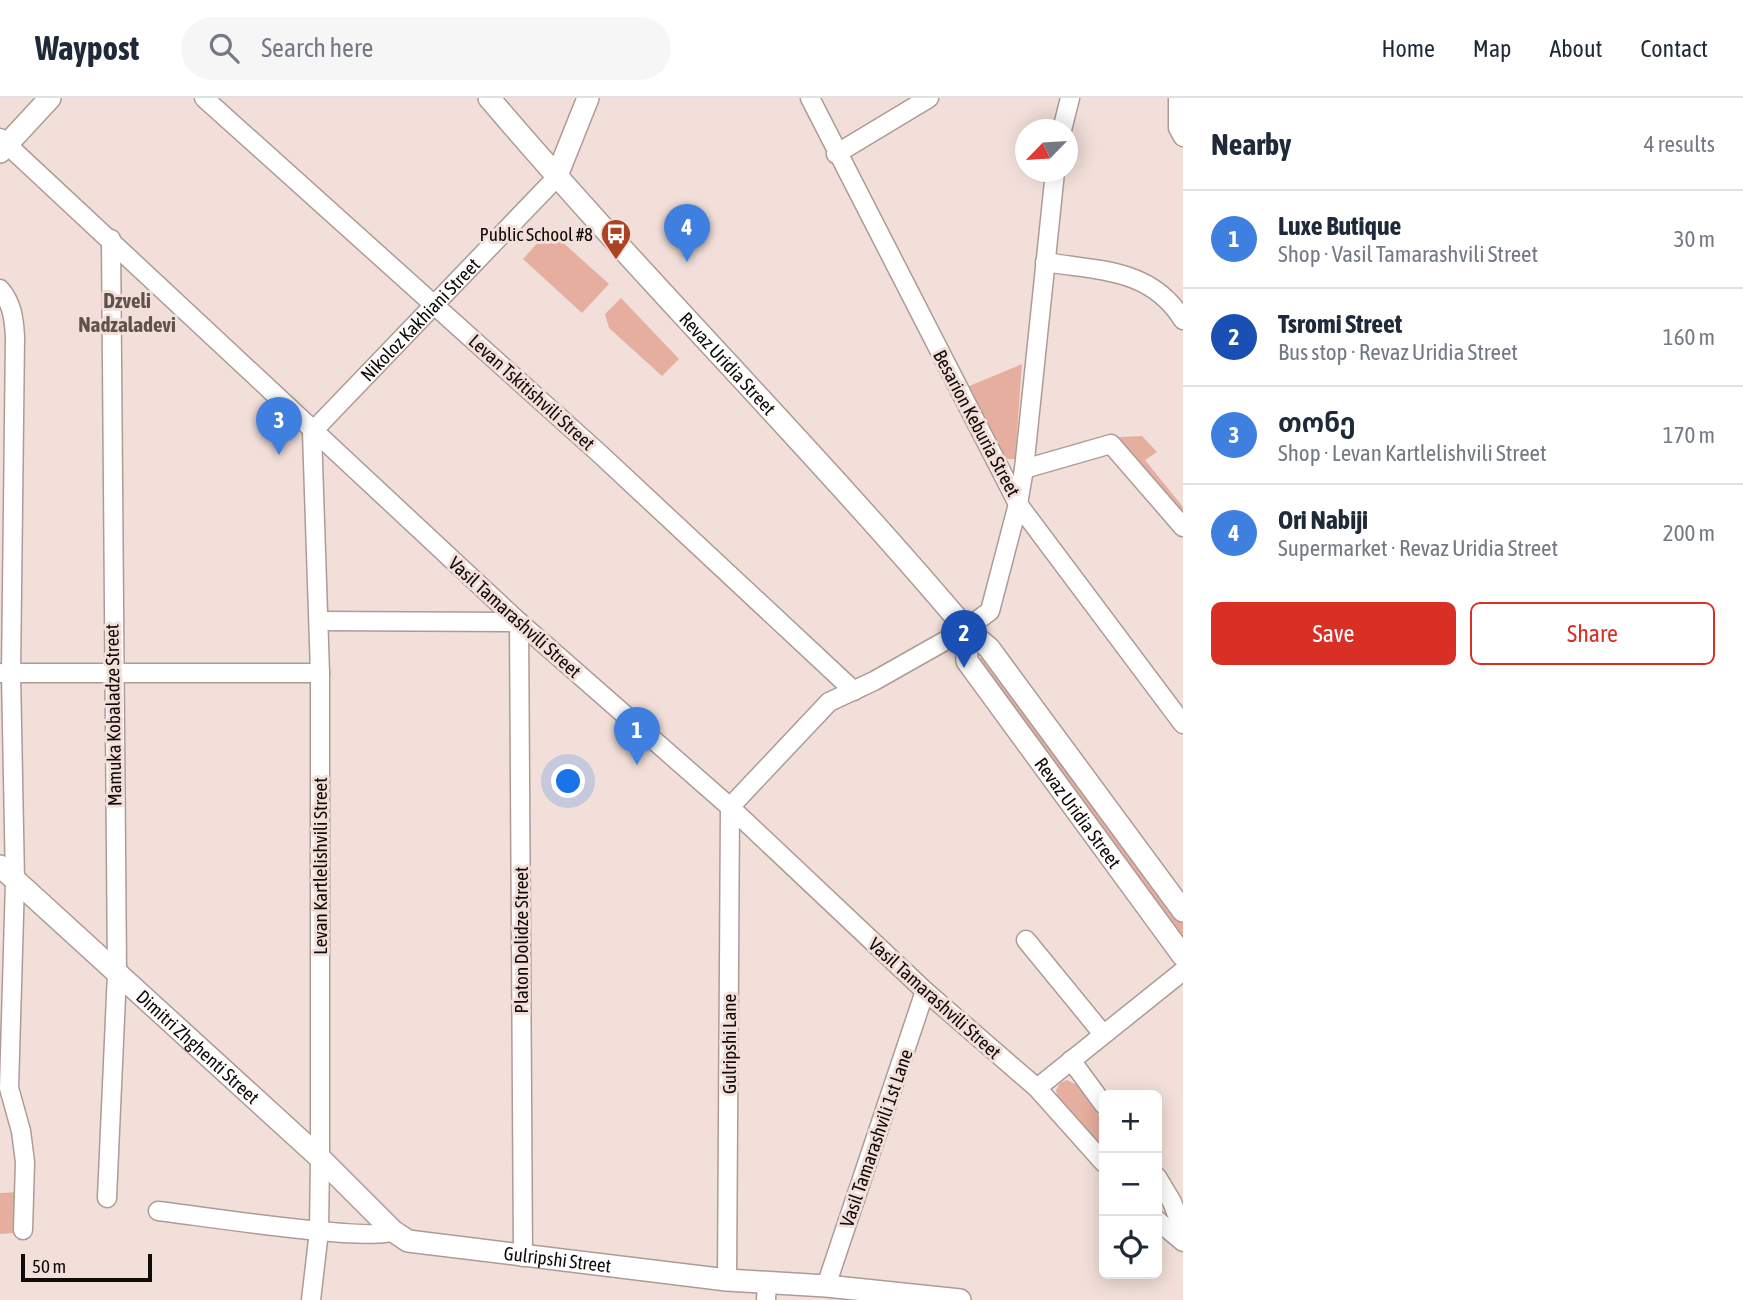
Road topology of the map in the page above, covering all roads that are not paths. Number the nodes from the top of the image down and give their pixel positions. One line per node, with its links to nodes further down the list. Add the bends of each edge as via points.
1 (50, 98): 11 (street)
2 (204, 98): 18 (street, Levan Tskitishvili Street)
3 (489, 98): 13 (street, Revaz Uridia Street)
4 (588, 98): 13 (street, Nikoloz Kakhiani Street)
5 (810, 98): 12 (street, Besarion Keburia Street)
6 (929, 98): 12 (street)
7 (1070, 98): 9 (street)
8 (1178, 98): 10 (street, via 1178,128)
9 (1065, 119)
10 (1183, 137)
11 (2, 145): 15 (street, Vasil Tamarashvili Street)
12 (836, 154): 22 (street, Besarion Keburia Street)
13 (556, 178): 18 (street, Nikoloz Kakhiani Street); 26 (street, Revaz Uridia Street, via 840,482)
14 (1054, 182): 16 (street)
15 (111, 239): 20 (street, Vasil Tamarashvili Street); 29 (street, Mamuka Kobaladze Street)
16 (1045, 262): 19 (street, via 1136,277 1159,290); 21 (street)
17 (0, 289): 27 (street, via 8,298 15,337)
18 (435, 304): 20 (street, Nikoloz Kakhiani Street); 30 (street, Levan Tskitishvili Street)
19 (1183, 320)
20 (312, 432): 24 (street, Levan Kartlelishvili Street); 25 (street, Vasil Tamarashvili Street)
21 (1024, 469): 22 (street); 23 (street, via 1111,444)
22 (1018, 503): 26 (street, via 990,611); 31 (street, Besarion Keburia Street)
23 (1183, 527)
24 (319, 621): 25 (street); 28 (street, Levan Kartlelishvili Street)
25 (519, 622): 32 (street, Vasil Tamarashvili Street); 56 (street, Platon Dolidze Street)
26 (965, 629): 30 (street); 34 (street, Revaz Uridia Street, via 989,648); 36 (street, Revaz Uridia Street, via 967,661)
27 (5, 673): 29 (street); 33 (street)
28 (320, 673): 29 (street); 45 (street, Levan Kartlelishvili Street)
29 (112, 675): 38 (street, Mamuka Kobaladze Street)
30 (854, 691): 32 (street, via 830,702)
31 (1183, 724)
32 (730, 807): 39 (street, Vasil Tamarashvili Street); 57 (street, Gulripshi Lane)
33 (8, 874): 38 (street, Dimitri Zhghenti Street); 42 (street)
34 (1183, 911)
35 (1026, 940): 40 (street)
36 (1183, 957)
37 (1183, 971): 40 (street)
38 (117, 973): 45 (street, Dimitri Zhghenti Street); 48 (street, Mamuka Kobaladze Street)
39 (925, 991): 43 (street, Vasil Tamarashvili Street); 58 (street, Vasil Tamarashvili 1st Lane)
40 (1103, 1034): 41 (street)
41 (1072, 1060): 43 (street); 44 (street)
42 (4, 1085): 51 (street, via 20,1131)
43 (1037, 1088): 46 (street, Vasil Tamarashvili Street)
44 (1099, 1098)
45 (320, 1157): 53 (street, Levan Kartlelishvili Street); 54 (street, Dimitri Zhghenti Street)
46 (1099, 1157)
47 (1162, 1185): 52 (street)
48 (107, 1194)
49 (158, 1211): 53 (street, Gulripshi Street)
50 (1162, 1224): 55 (street)
51 (23, 1230)
52 (1183, 1230)
53 (319, 1231): 54 (street, Gulripshi Street, via 381,1236); 60 (street, Levan Kartlelishvili Street)
54 (393, 1231): 56 (street, Gulripshi Street, via 416,1243)
55 (1183, 1242)
56 (523, 1257): 57 (street, Gulripshi Street)
57 (727, 1280): 59 (street, Gulripshi Street)
58 (826, 1286): 59 (street, Gulripshi Street); 61 (street, Gulripshi Street)
59 (766, 1292)
60 (311, 1300)
61 (960, 1300)

